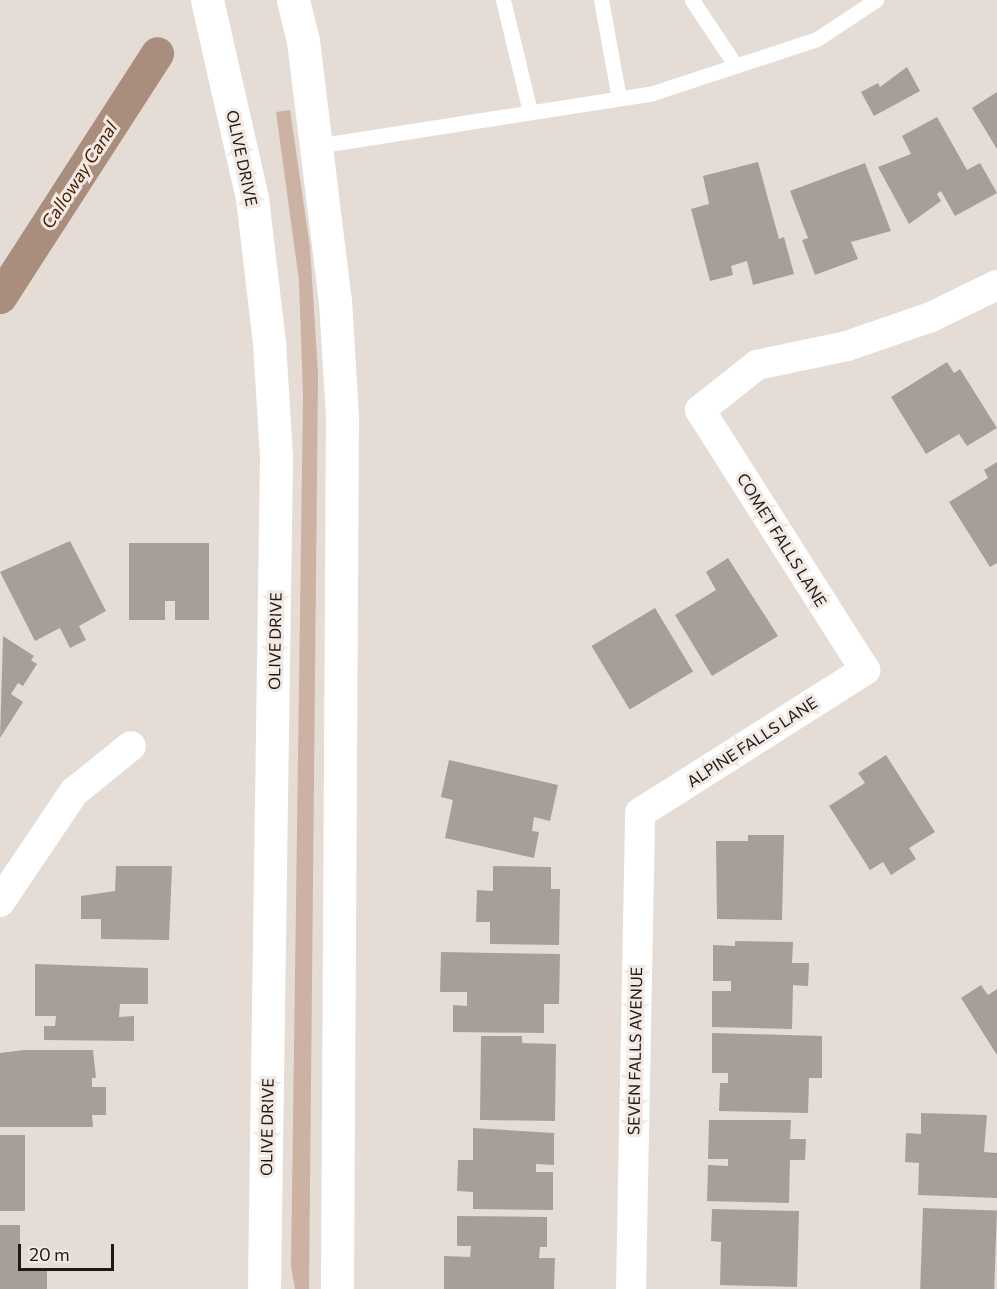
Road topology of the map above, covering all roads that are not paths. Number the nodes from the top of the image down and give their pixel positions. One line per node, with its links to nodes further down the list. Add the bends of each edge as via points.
1 (207, 0): 16 (main road, OLIVE DRIVE, via 252,198 269,342 276,456)
2 (293, 0): 10 (main road)
3 (503, 0): 9 (lane)
4 (601, 0): 8 (lane)
5 (692, 0): 7 (lane)
6 (876, 0): 7 (lane, via 817,39)
7 (735, 66): 8 (lane, via 653,93)
8 (619, 98): 9 (lane)
9 (530, 112): 10 (lane)
10 (316, 146): 17 (main road, via 335,301 342,415)
11 (997, 285): 12 (street, COMET FALLS LANE, via 931,317 847,346 757,365 700,410)
12 (865, 670): 14 (street, ALPINE FALLS LANE)
13 (131, 746): 15 (street, via 74,792)
14 (640, 813): 18 (street, SEVEN FALLS AVENUE)
15 (0, 902)
16 (264, 1289)
17 (337, 1289)
18 (631, 1289)

